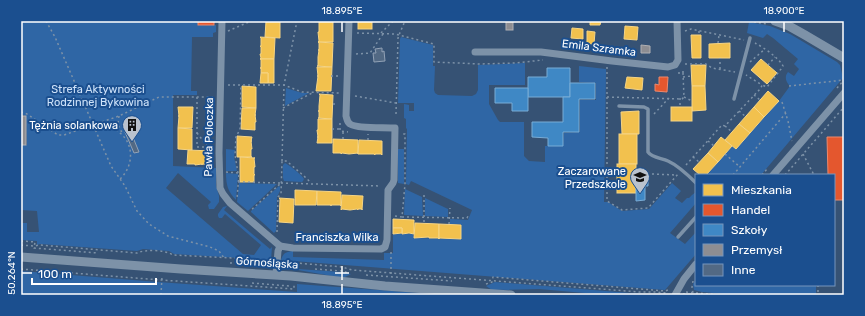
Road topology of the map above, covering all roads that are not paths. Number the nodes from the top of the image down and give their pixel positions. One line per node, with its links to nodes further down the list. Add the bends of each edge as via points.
1 (222, 21): 15 (street, Pawła Poloczka, via 220,188 230,203)
2 (349, 21): 15 (street, Franciszka Wilka, via 346,116 349,123 357,126 395,128 394,183 388,190 388,233 385,247 381,249)
3 (677, 21): 6 (street, Emila Szramka, via 678,60 675,65 668,67 541,52)
4 (775, 21): 7 (street, via 785,24)
5 (750, 38): 9 (lane)
6 (475, 52)
7 (844, 58)
8 (844, 93): 11 (street)
9 (734, 99)
10 (619, 106): 12 (lane, via 648,109 648,152 667,160)
11 (775, 174)
12 (695, 182)
13 (695, 218): 14 (lane)
14 (678, 237)
15 (280, 246): 18 (street)
16 (21, 257): 18 (street, Górnośląska)
17 (695, 265): 19 (street)
18 (276, 275): 20 (street, Górnośląska)
19 (676, 293)
20 (511, 295)

